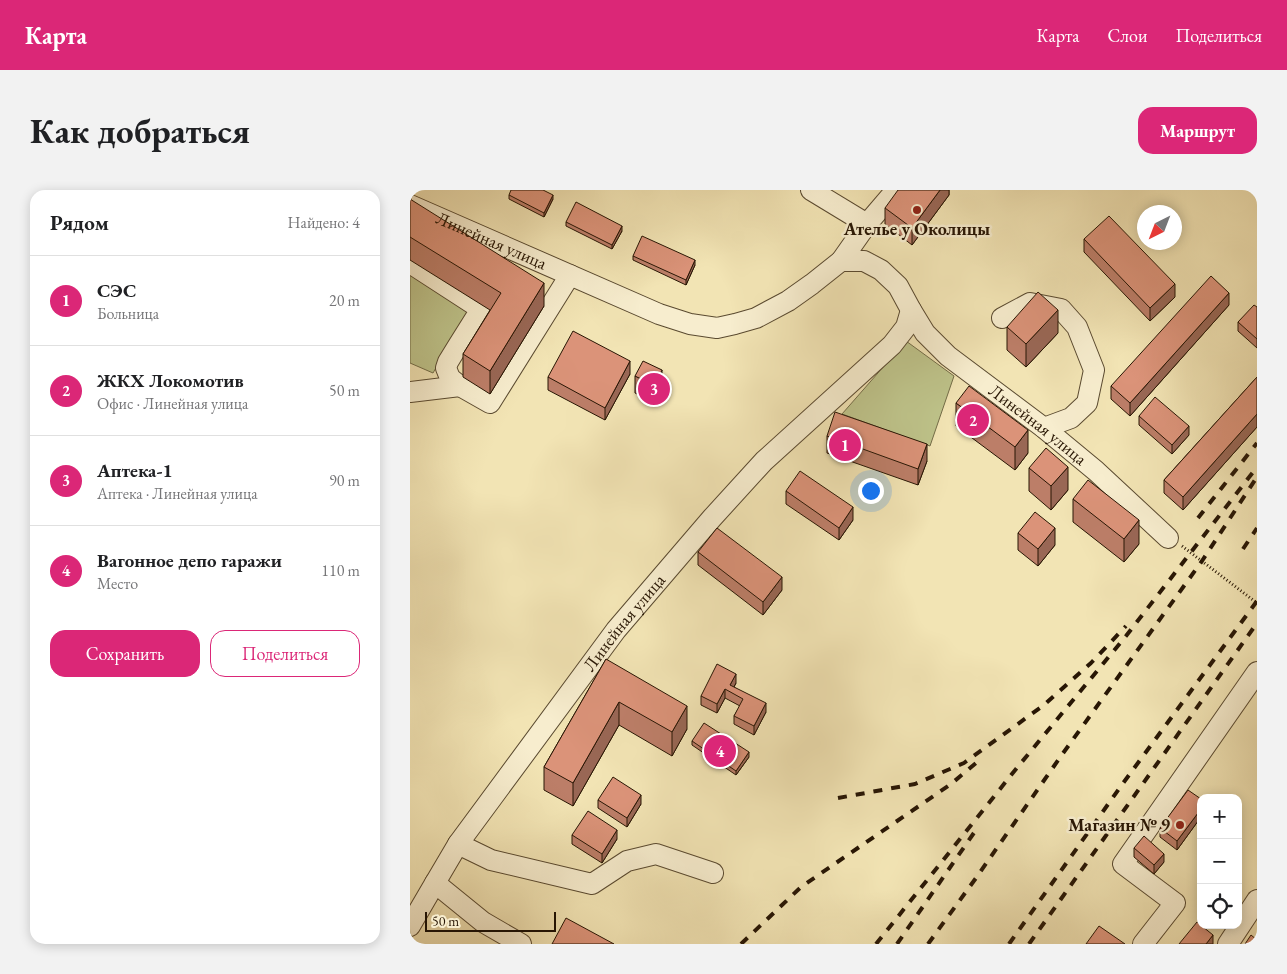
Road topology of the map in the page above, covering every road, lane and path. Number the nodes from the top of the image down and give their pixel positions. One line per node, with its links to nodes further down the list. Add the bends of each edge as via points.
1 (811, 190): 4 (street)
2 (896, 190): 4 (street)
3 (410, 205): 7 (street, Линейная улица)
4 (868, 224): 5 (street)
5 (841, 261): 7 (street, Линейная улица, via 788,301 756,318 717,328 659,314); 8 (street, Линейная улица, via 864,261 881,270 898,286)
6 (410, 263): 10 (street, via 481,309 446,368 450,378)
7 (570, 274): 10 (street, via 490,403)
8 (911, 310): 12 (street, Линейная улица, via 925,333 948,356); 16 (street, Линейная улица, via 906,327 892,345 764,461 616,630)
9 (1002, 318): 12 (street, via 1030,302 1061,310 1077,326 1091,362 1094,370 1087,403 1071,418)
10 (460, 386): 11 (street)
11 (410, 392)
12 (1044, 428): 13 (street, Линейная улица)
13 (1174, 541): 14 (path)
14 (1257, 603)
15 (1257, 672): 22 (street, via 1123,864 1174,903)
16 (458, 844): 17 (street, via 491,860 592,884 627,861 656,854); 18 (street, Линейная улица)
17 (713, 873)
18 (435, 884): 20 (street, Линейная улица); 21 (street, via 483,922)
19 (1257, 900): 23 (street)
20 (410, 926)
21 (521, 944)
22 (1143, 944)
23 (1228, 944)

